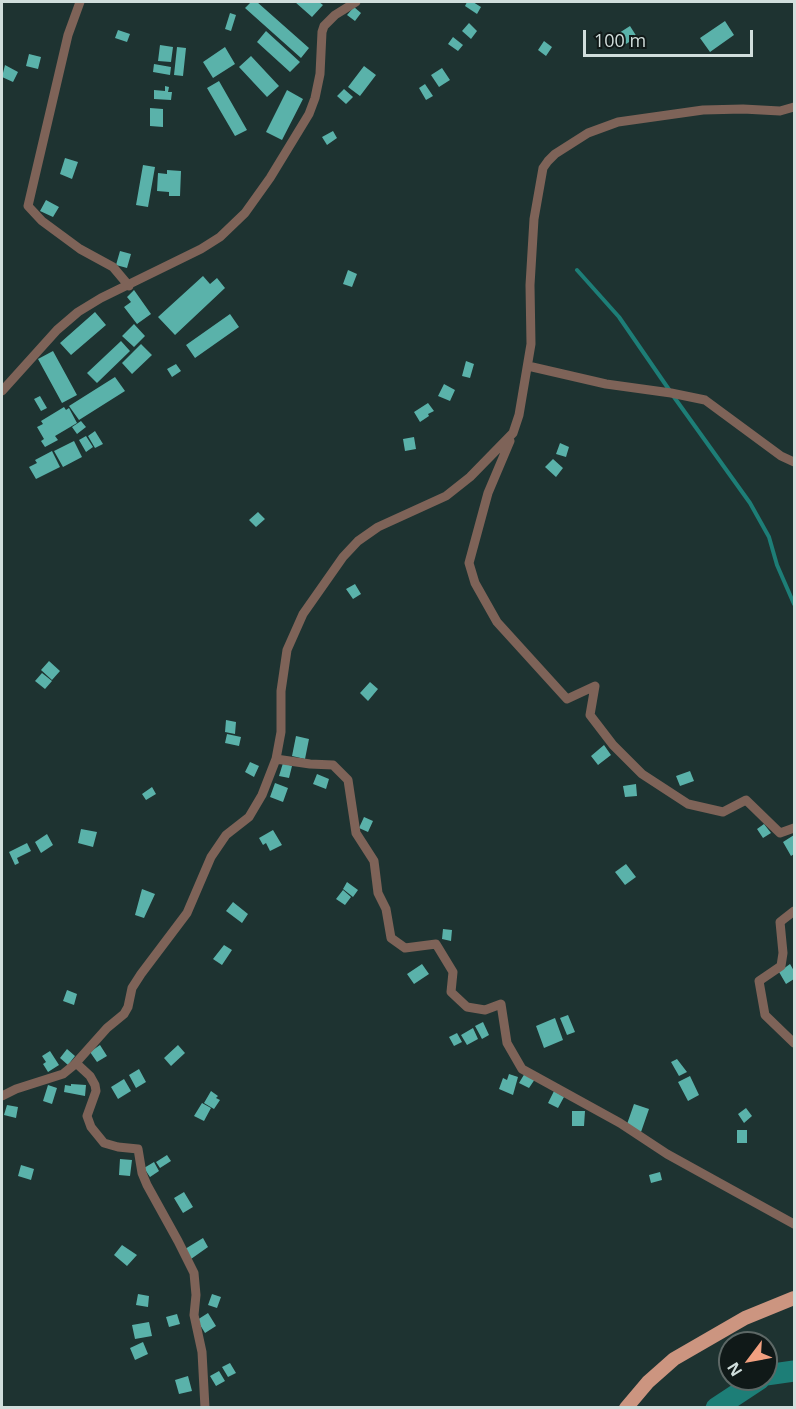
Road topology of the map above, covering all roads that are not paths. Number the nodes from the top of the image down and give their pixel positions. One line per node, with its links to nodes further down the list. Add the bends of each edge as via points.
1 (80, 2): 4 (street, via 68,35 28,206 71,243 113,267)
2 (356, 2): 4 (street, via 324,26 320,74 309,114 245,213 201,249)
3 (795, 107): 5 (street, via 780,111 703,110 618,122 588,133 552,157 543,168 534,219)
4 (129, 286): 6 (street, via 78,312)
5 (528, 366): 7 (street); 8 (street, via 705,400 781,456)
6 (2, 391)
7 (513, 433): 9 (street, via 446,496 378,527 343,557 303,614 287,650); 10 (street, via 488,493 469,562 475,583 497,622 567,699 595,686 591,714 613,745 642,774 688,804 723,812 746,800 780,833)
8 (795, 462)
9 (276, 759): 13 (street, via 249,817 226,835 211,857 187,913 132,988 124,1014); 15 (street, via 333,765 348,780 356,833 374,861 391,938 405,948 436,944 453,972 451,992 467,1007 485,1010 501,1004 507,1043 522,1069)
10 (795, 828)
11 (795, 911): 12 (street, via 780,922 781,966 759,981 765,1015)
12 (795, 1043)
13 (76, 1064): 14 (street, via 63,1074); 17 (street, via 90,1076 96,1091 87,1116 91,1126 104,1143 138,1149 144,1179 194,1274 194,1315 202,1352)
14 (2, 1096)
15 (795, 1224)
16 (795, 1298): 18 (main road, via 745,1318 674,1359)
17 (205, 1407)
18 (626, 1407)

